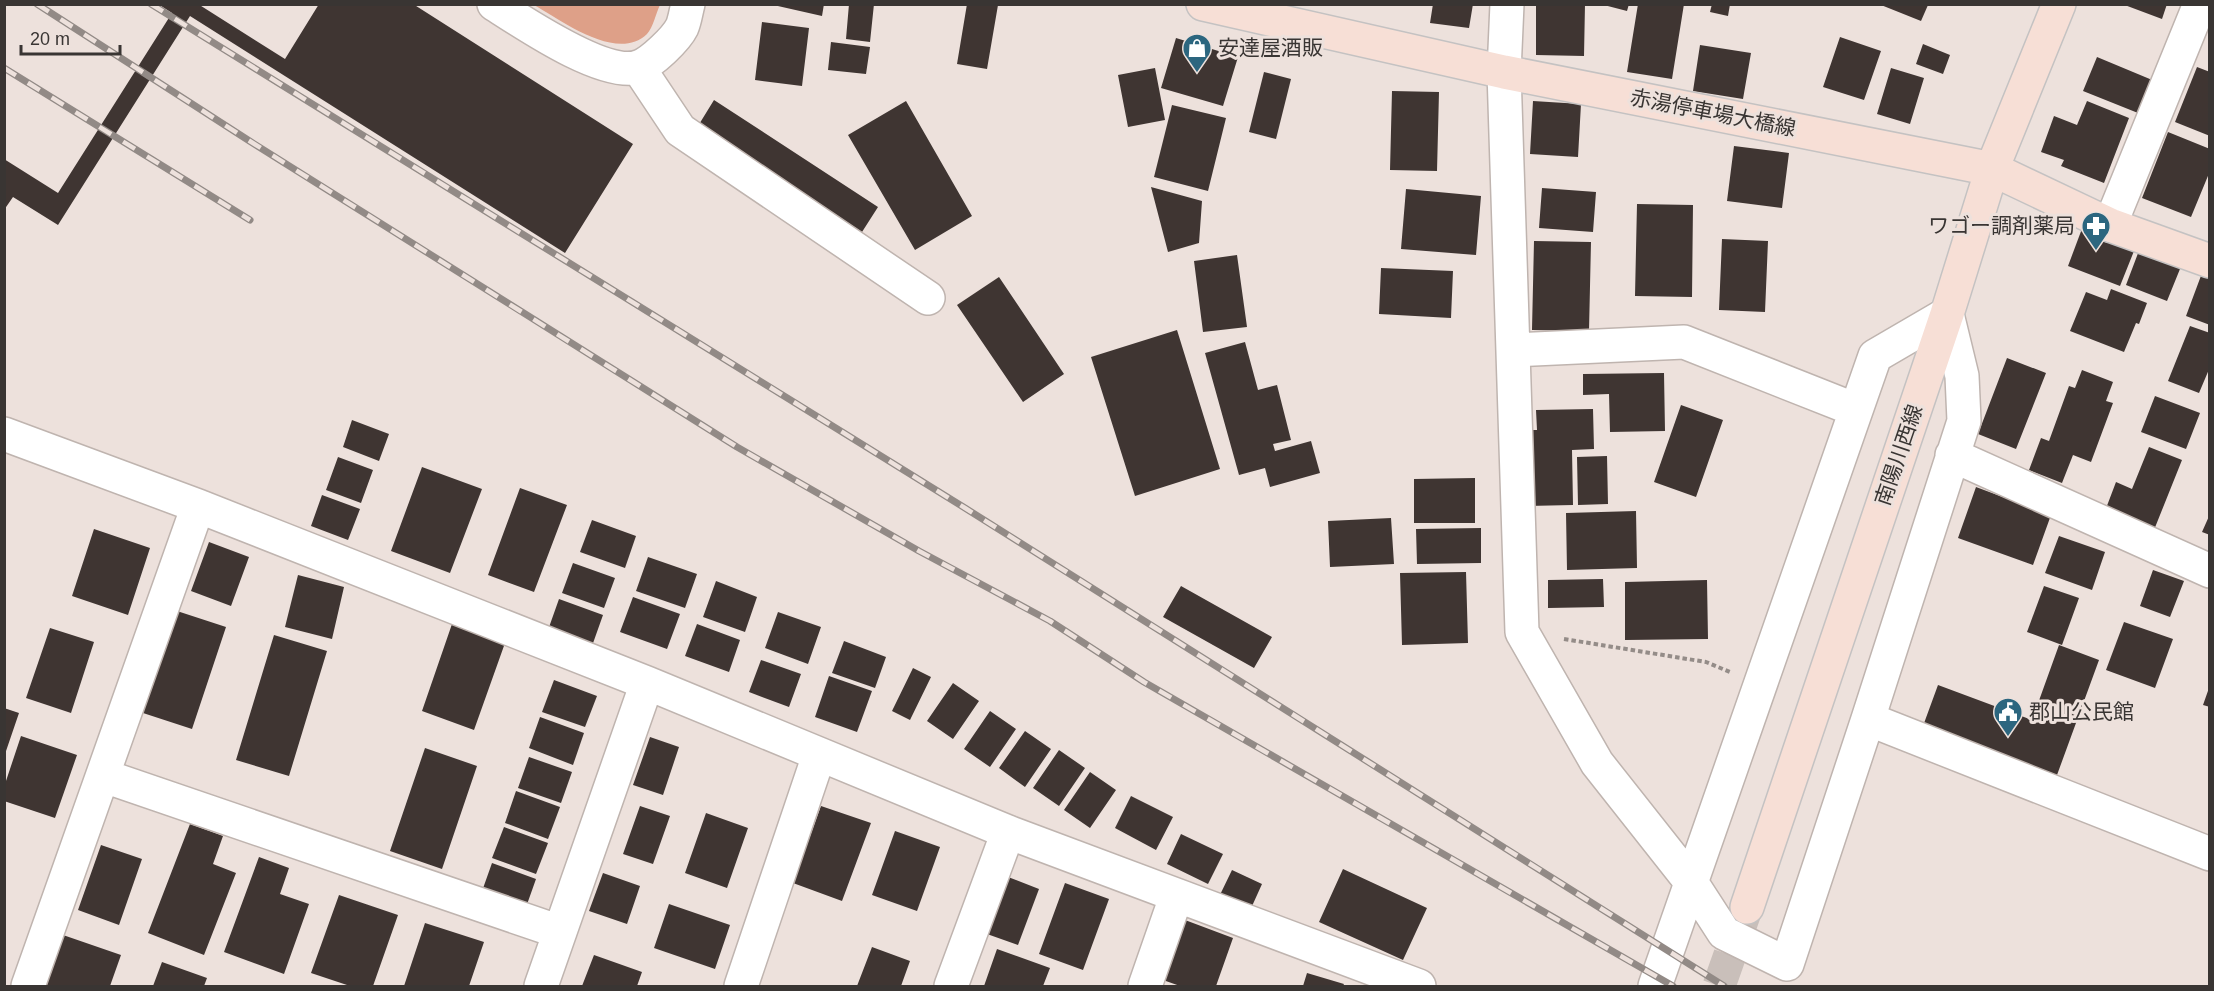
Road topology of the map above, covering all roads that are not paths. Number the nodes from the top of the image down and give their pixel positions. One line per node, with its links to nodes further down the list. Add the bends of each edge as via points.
1 (494, 4): 7 (street, via 591,61 613,67)
2 (688, 4): 7 (street, via 682,27 661,52)
3 (1203, 4): 8 (main road, 赤湯停車場大橋線)
4 (1507, 4): 8 (street)
5 (2059, 4): 9 (main road, 南陽川西線)
6 (2200, 4): 10 (street)
7 (638, 67): 12 (street, via 680,130)
8 (1504, 72): 9 (main road, 赤湯停車場大橋線); 14 (street)
9 (1992, 169): 10 (main road, 赤湯停車場大橋線); 13 (main road, 南陽川西線)
10 (2110, 225): 11 (main road, 赤湯停車場大橋線)
11 (2210, 261)
12 (928, 297)
13 (1947, 314): 15 (street, via 1875,356); 17 (street, via 1962,376 1964,421); 28 (main road, 南陽川西線)
14 (1513, 350): 15 (street, via 1684,342); 26 (street, via 1522,632 1597,763)
15 (1856, 410): 26 (street)
16 (7, 441): 18 (street)
17 (1952, 455): 19 (street); 21 (street)
18 (198, 506): 20 (street); 23 (street)
19 (2210, 571)
20 (647, 683): 22 (street); 29 (street)
21 (1868, 719): 25 (street); 26 (street, via 1787,964 1724,933)
22 (819, 755): 24 (street); 33 (street)
23 (104, 776): 29 (street); 31 (street)
24 (1008, 832): 27 (street); 34 (street)
25 (2210, 854)
26 (1691, 882): 36 (street)
27 (1176, 897): 30 (street); 35 (street)
28 (1747, 907)
29 (560, 932): 32 (street)
30 (1404, 984)
31 (28, 987)
32 (541, 987)
33 (741, 987)
34 (951, 987)
35 (1145, 987)
36 (1655, 987)

